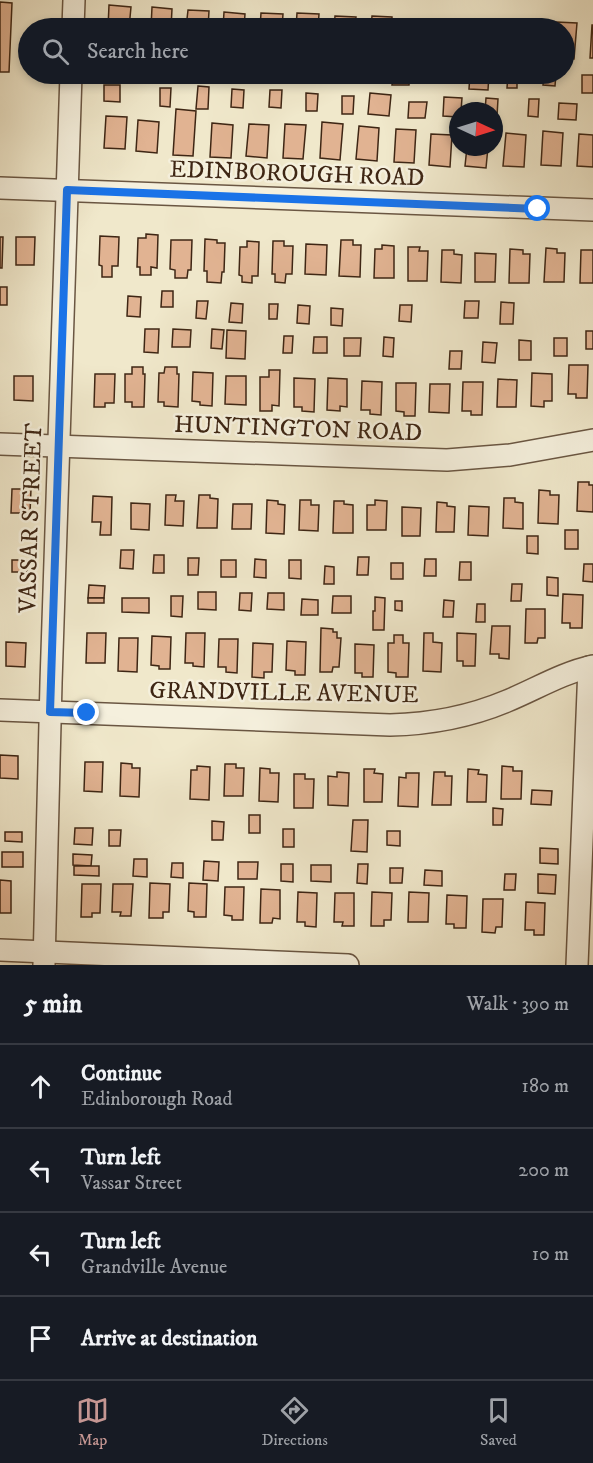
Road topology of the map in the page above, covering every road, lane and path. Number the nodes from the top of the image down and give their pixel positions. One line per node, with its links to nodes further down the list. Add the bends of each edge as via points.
1 (74, 0): 2 (street)
2 (73, 18)
3 (71, 84): 5 (street, VASSAR STREET)
4 (0, 188): 5 (street, EDINBOROUGH ROAD)
5 (67, 190): 6 (street, EDINBOROUGH ROAD); 9 (street, VASSAR STREET)
6 (593, 210)
7 (593, 440): 9 (street, HUNTINGTON ROAD, via 510,455 447,460)
8 (0, 444): 9 (street, HUNTINGTON ROAD)
9 (59, 446): 12 (street, VASSAR STREET)
10 (591, 667): 12 (street, GRANDVILLE AVENUE, via 480,712 421,724); 13 (street)
11 (0, 710): 12 (street, GRANDVILLE AVENUE)
12 (50, 712): 15 (street, VASSAR STREET)
13 (587, 873): 17 (street)
14 (0, 950): 15 (street)
15 (44, 958): 16 (street, via 68,954)
16 (348, 965)
17 (577, 965)

